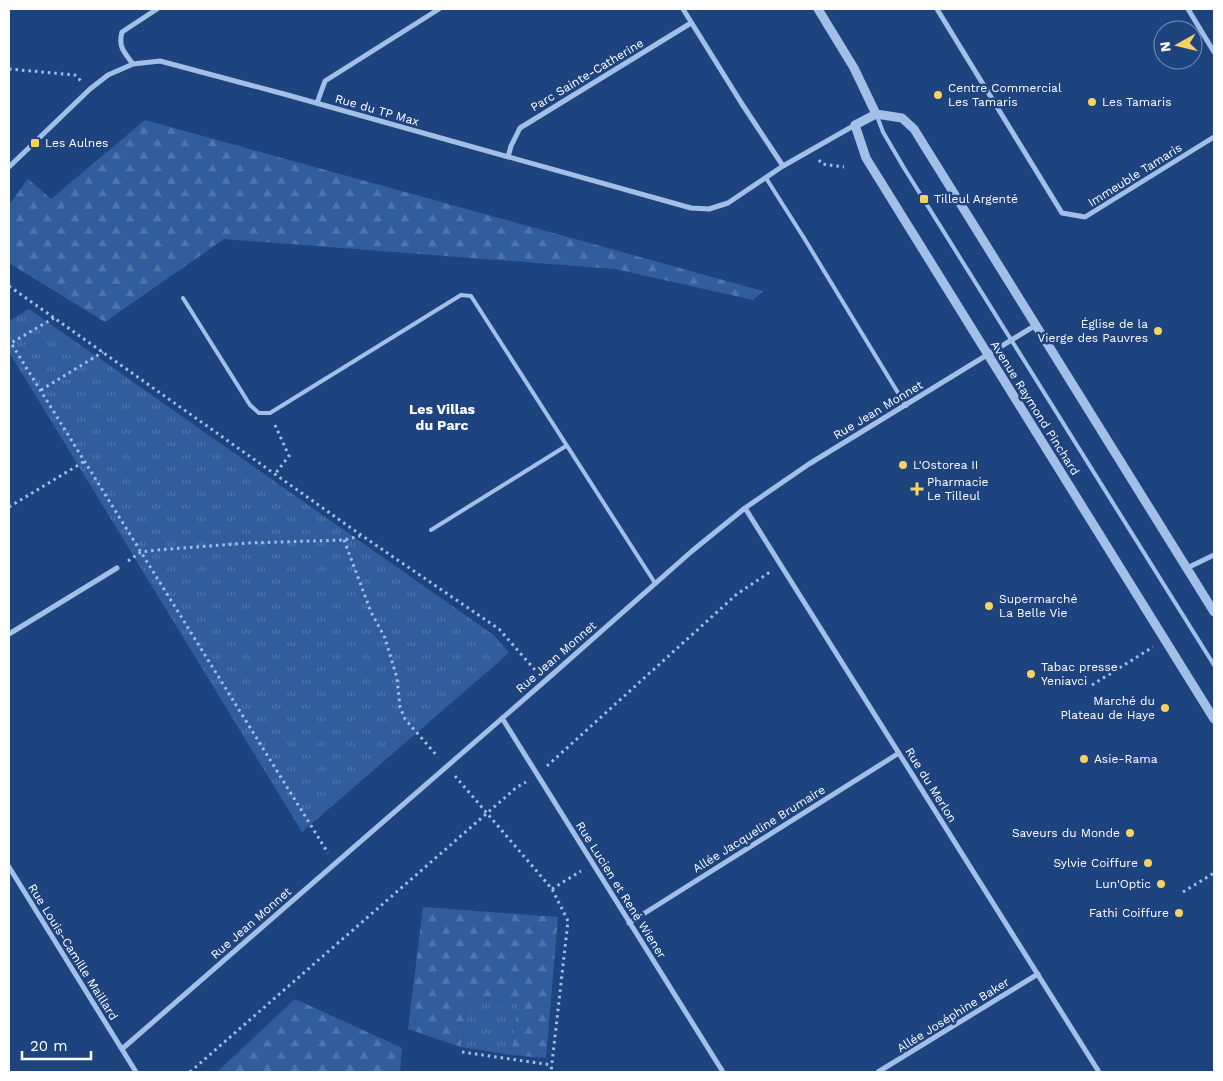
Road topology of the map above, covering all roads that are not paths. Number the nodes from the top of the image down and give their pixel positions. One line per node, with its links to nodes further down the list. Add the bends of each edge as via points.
1 (157, 9): 9 (street, via 122,32 122,49)
2 (439, 9): 10 (street, via 325,81)
3 (683, 9): 7 (street)
4 (818, 9): 11 (street, Avenue Raymond Pinchard, via 854,68)
5 (937, 9): 13 (street, Immeuble Tamaris, via 1062,213 1086,217)
6 (1188, 9): 8 (street)
7 (691, 23): 14 (street, Parc Sainte-Catherine, via 520,128); 15 (street)
8 (1214, 52)
9 (133, 64): 10 (street, Rue du TP Max, via 160,61); 16 (street, Rue du TP Max, via 108,75 90,89)
10 (317, 103): 14 (street, Rue du TP Max)
11 (876, 114): 12 (street); 19 (street, via 902,118 914,129); 20 (lane, Avenue Raymond Pinchard, via 904,168)
12 (855, 125): 15 (street); 21 (street, Avenue Raymond Pinchard, via 866,158)
13 (1214, 137)
14 (508, 157): 17 (street, Rue du TP Max, via 691,208 709,209 728,202)
15 (784, 166): 17 (street)
16 (9, 167)
17 (766, 178): 22 (lane)
18 (183, 298): 23 (lane, via 250,405 259,413 270,413 462,295 471,296)
19 (1036, 325): 20 (street, Rue Jean Monnet); 28 (street)
20 (1012, 339): 21 (street, Rue Jean Monnet); 32 (lane, Avenue Raymond Pinchard)
21 (987, 355): 22 (street, Rue Jean Monnet); 34 (street, Avenue Raymond Pinchard)
22 (906, 406): 24 (street, Rue Jean Monnet, via 802,468)
23 (566, 446): 25 (lane); 29 (lane)
24 (745, 508): 29 (street, Rue Jean Monnet); 35 (street, Rue du Merlon)
25 (431, 530)
26 (1214, 555): 28 (street)
27 (117, 568): 31 (street)
28 (1187, 568): 30 (street)
29 (655, 583): 33 (street, Rue Jean Monnet)
30 (1214, 612)
31 (9, 634)
32 (1214, 665)
33 (502, 718): 37 (street, Rue Lucien et René Wiener); 39 (street, Rue Jean Monnet)
34 (1214, 720)
35 (899, 753): 37 (street, Allée Jacqueline Brumaire); 38 (street, Rue du Merlon)
36 (9, 867): 39 (street, Rue Louis-Camille Maillard)
37 (629, 923): 41 (street, Rue Lucien et René Wiener)
38 (1038, 974): 42 (street, Allée Joséphine Baker); 43 (street, Rue du Merlon)
39 (122, 1049): 40 (street, Rue Louis-Camille Maillard)
40 (136, 1072)
41 (723, 1072)
42 (878, 1072)
43 (1099, 1072)

